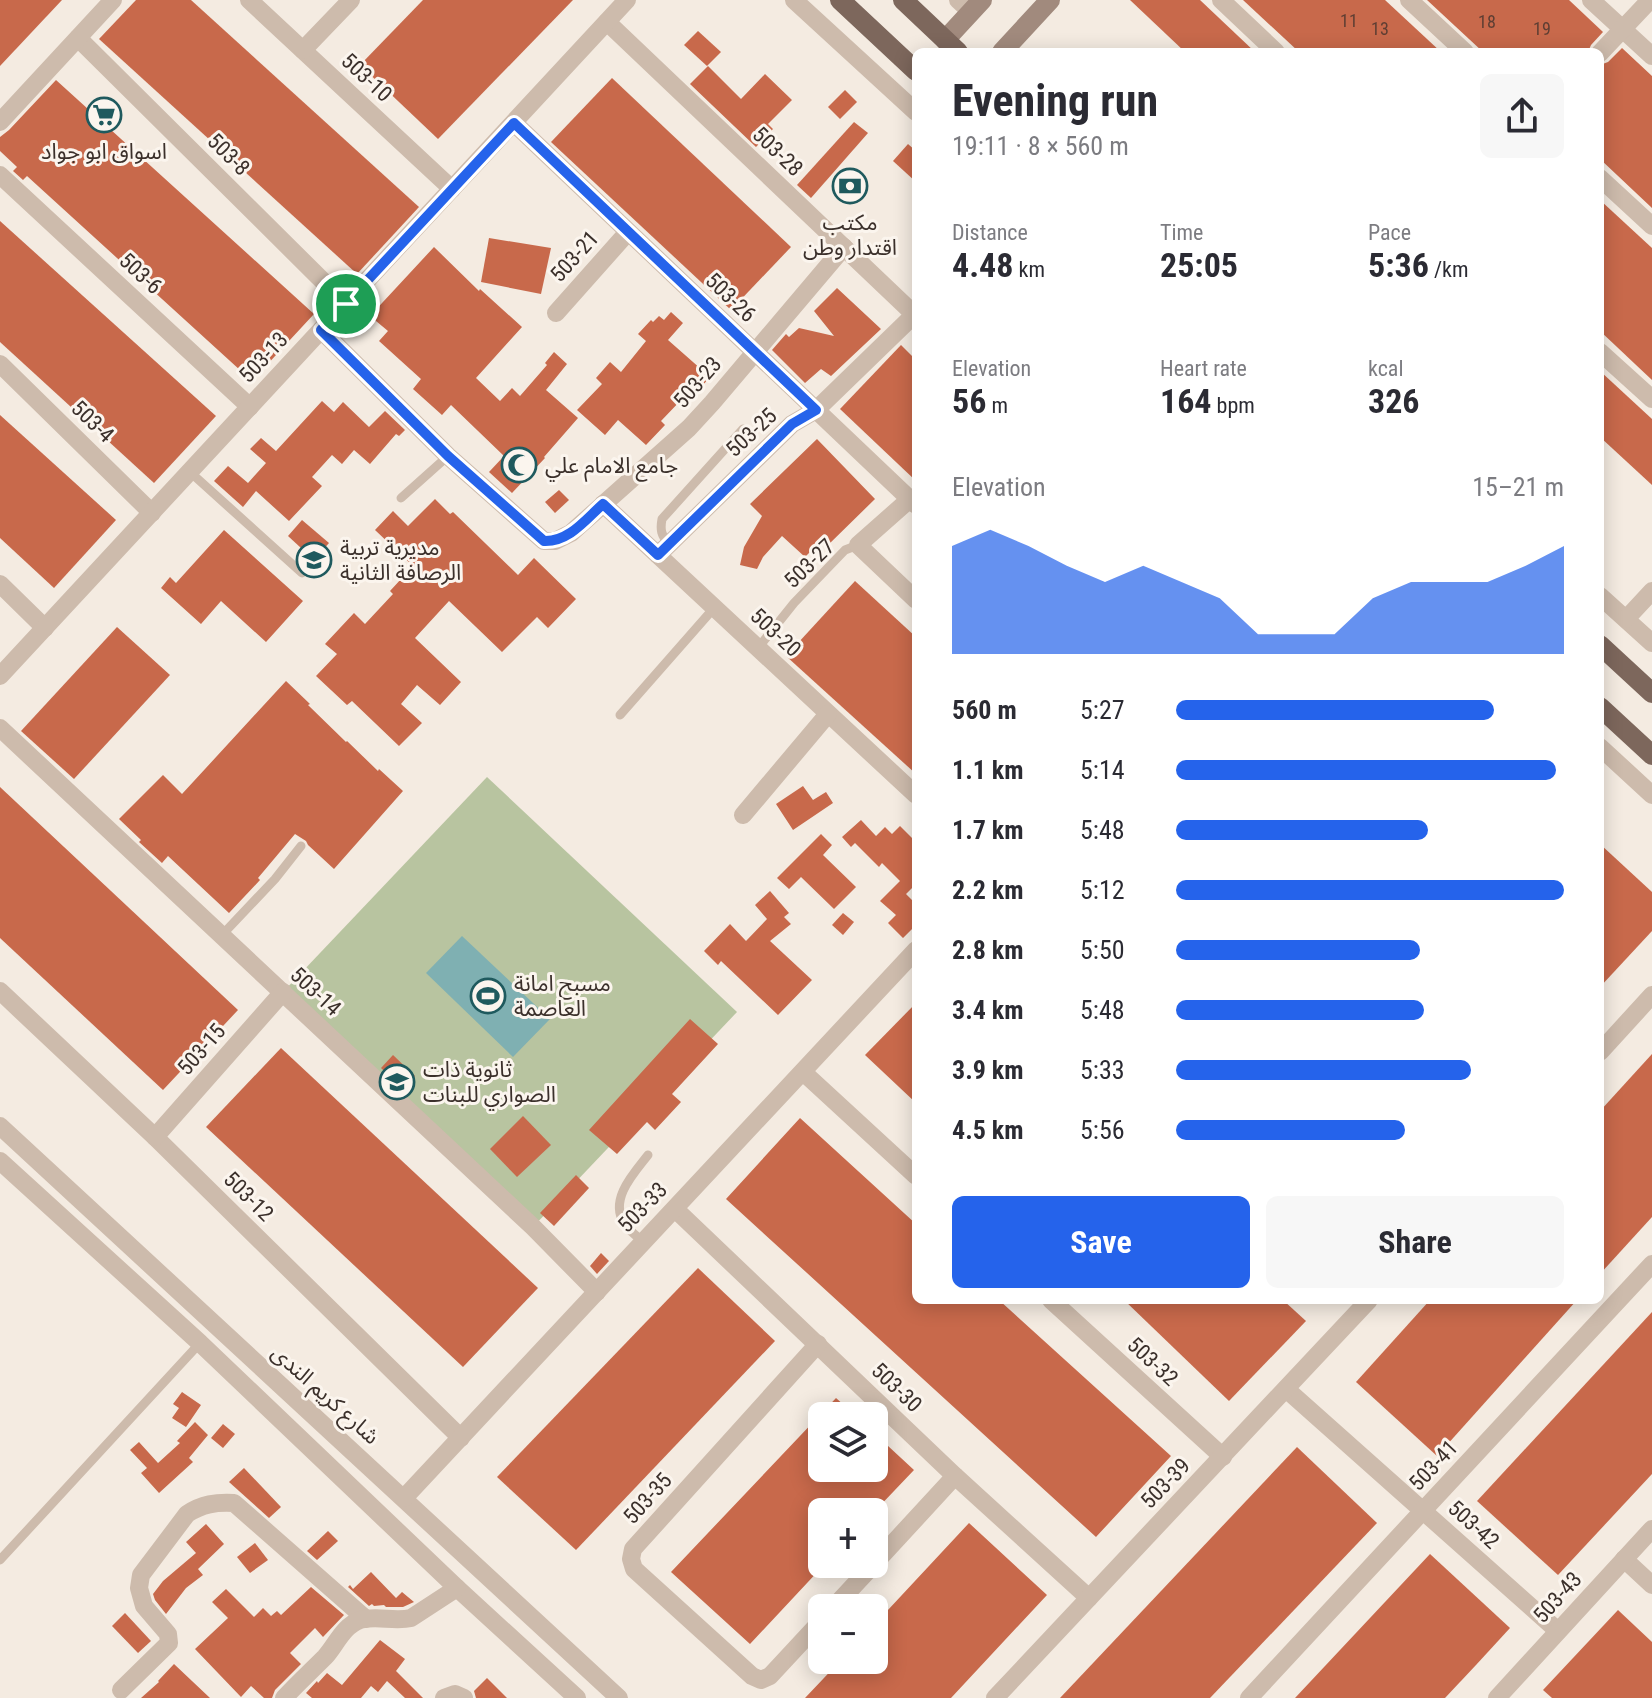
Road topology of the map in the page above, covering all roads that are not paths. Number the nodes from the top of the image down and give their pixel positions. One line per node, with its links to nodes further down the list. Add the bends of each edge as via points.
1 (113, 0): 16 (street)
2 (249, 0): 22 (street, 503-10)
3 (351, 0): 22 (street)
4 (627, 0): 14 (street, 503-13)
5 (794, 0): 25 (street)
6 (840, 0): 24 (main road)
7 (903, 0): 17 (main road)
8 (1050, 0): 18 (street)
9 (1221, 0): 19 (street)
10 (1409, 0): 20 (street)
11 (1591, 0): 15 (street)
12 (1650, 0): 15 (street)
13 (971, 4): 17 (street)
14 (607, 22): 27 (street, 503-13); 33 (street, 503-28)
15 (1623, 29): 21 (street); 23 (street)
16 (78, 38): 26 (street); 34 (street, 503-8)
17 (951, 46)
18 (1006, 48)
19 (1272, 48)
20 (1461, 48)
21 (1604, 49)
22 (303, 50): 30 (street, 503-10)
23 (1652, 56)
24 (912, 67)
25 (912, 108)
26 (0, 122)
27 (514, 123): 30 (street, 503-13); 32 (street, 503-26)
28 (0, 175): 43 (street, 503-6)
29 (1604, 182): 31 (street)
30 (452, 189): 34 (street, 503-13)
31 (1652, 226)
32 (628, 232): 36 (street, 503-21); 39 (street, 503-26)
33 (844, 247): 35 (street, 503-28); 39 (street, 503-23)
34 (346, 304): 38 (street, 503-13)
35 (912, 312)
36 (556, 313)
37 (912, 318): 44 (street, 503-25)
38 (321, 330): 43 (street, 503-13); 46 (street)
39 (754, 352): 44 (street, 503-26); 51 (street, 503-23, via 689,428)
40 (1604, 356): 42 (street)
41 (0, 364): 52 (street, 503-4)
42 (1652, 399)
43 (250, 407): 47 (street, 503-13)
44 (816, 410): 49 (street, 503-26); 54 (street, 503-25, via 792,424)
45 (743, 429): 54 (lane, via 662,519)
46 (448, 456): 48 (lane); 51 (street, 503-23, via 544,541 571,533)
47 (190, 472): 52 (street, 503-13); 55 (lane)
48 (401, 498)
49 (912, 501)
50 (912, 503): 53 (street)
51 (603, 504): 54 (street, 503-20)
52 (152, 513): 62 (street, 503-13)
53 (858, 545): 58 (street); 64 (lane, 503-27, via 845,550)
54 (663, 549): 60 (street, 503-20)
55 (302, 573)
56 (0, 584): 62 (street)
57 (1652, 591): 61 (street)
58 (912, 596)
59 (1604, 600): 61 (street)
60 (714, 608): 64 (street, 503-20); 70 (lane)
61 (1626, 619): 63 (street)
62 (45, 628): 66 (street, 503-13)
63 (1650, 639)
64 (758, 648): 69 (street, 503-20)
65 (1604, 649): 67 (main road)
66 (0, 676)
67 (1652, 693)
68 (1604, 711): 73 (main road)
69 (828, 714): 74 (street, 503-20); 76 (street)
70 (620, 715)
71 (0, 728): 78 (street, 503-14)
72 (1604, 751): 75 (street)
73 (1652, 755)
74 (912, 791)
75 (1652, 795)
76 (743, 815)
77 (301, 846): 78 (lane)
78 (222, 935): 81 (street, 503-14)
79 (912, 954): 84 (street, 503-33)
80 (0, 991): 86 (street, 503-12)
81 (283, 992): 86 (street, 503-15); 93 (street, 503-14)
82 (1652, 995): 83 (street)
83 (1604, 1048)
84 (803, 1072): 89 (street); 90 (street, 503-33)
85 (0, 1126): 99 (street, شارع كريم الندى)
86 (155, 1137): 101 (street, 503-12)
87 (648, 1155): 91 (lane, via 624,1187 620,1205 623,1222)
88 (0, 1161): 96 (street)
89 (912, 1172)
90 (675, 1209): 91 (street, 503-33); 97 (street, 503-30)
91 (642, 1241): 93 (street, 503-33)
92 (1652, 1264): 105 (street, 503-41)
93 (597, 1292): 101 (street, 503-33)
94 (1055, 1304): 102 (street, 503-32)
95 (1356, 1304): 98 (street, 503-39)
96 (200, 1343): 100 (street); 109 (lane)
97 (818, 1344): 103 (street, 503-30); 117 (street, 503-35, via 633,1549 631,1559 634,1569 761,1680)
98 (1286, 1389): 102 (street, 503-39); 105 (street, 503-42)
99 (300, 1404): 100 (street); 104 (street, شارع كريم الندى)
100 (284, 1424): 112 (street)
101 (461, 1438): 104 (street, 503-33)
102 (1223, 1457): 114 (street, 503-39)
103 (955, 1476): 107 (street); 114 (street, 503-30)
104 (404, 1498): 123 (street, شارع كريم الندى)
105 (1423, 1511): 116 (street, 503-42); 125 (street, 503-41)
106 (1652, 1529): 108 (street, 503-43)
107 (888, 1549)
108 (1624, 1559): 111 (street); 116 (street, 503-43)
109 (0, 1560)
110 (861, 1578): 113 (street)
111 (1652, 1585)
112 (457, 1588): 115 (street, via 411,1618); 122 (street)
113 (846, 1594)
114 (1089, 1598): 124 (street, 503-39)
115 (366, 1619): 118 (street, via 234,1503 210,1503 187,1514 141,1575 144,1606 168,1634 169,1643); 119 (street, via 346,1629)
116 (1558, 1631): 126 (street, 503-43)
117 (808, 1635)
118 (121, 1690)
119 (284, 1698)
120 (444, 1698): 121 (street)
121 (464, 1698)
122 (577, 1698)
123 (619, 1698)
124 (995, 1698)
125 (1249, 1698)
126 (1498, 1698)

